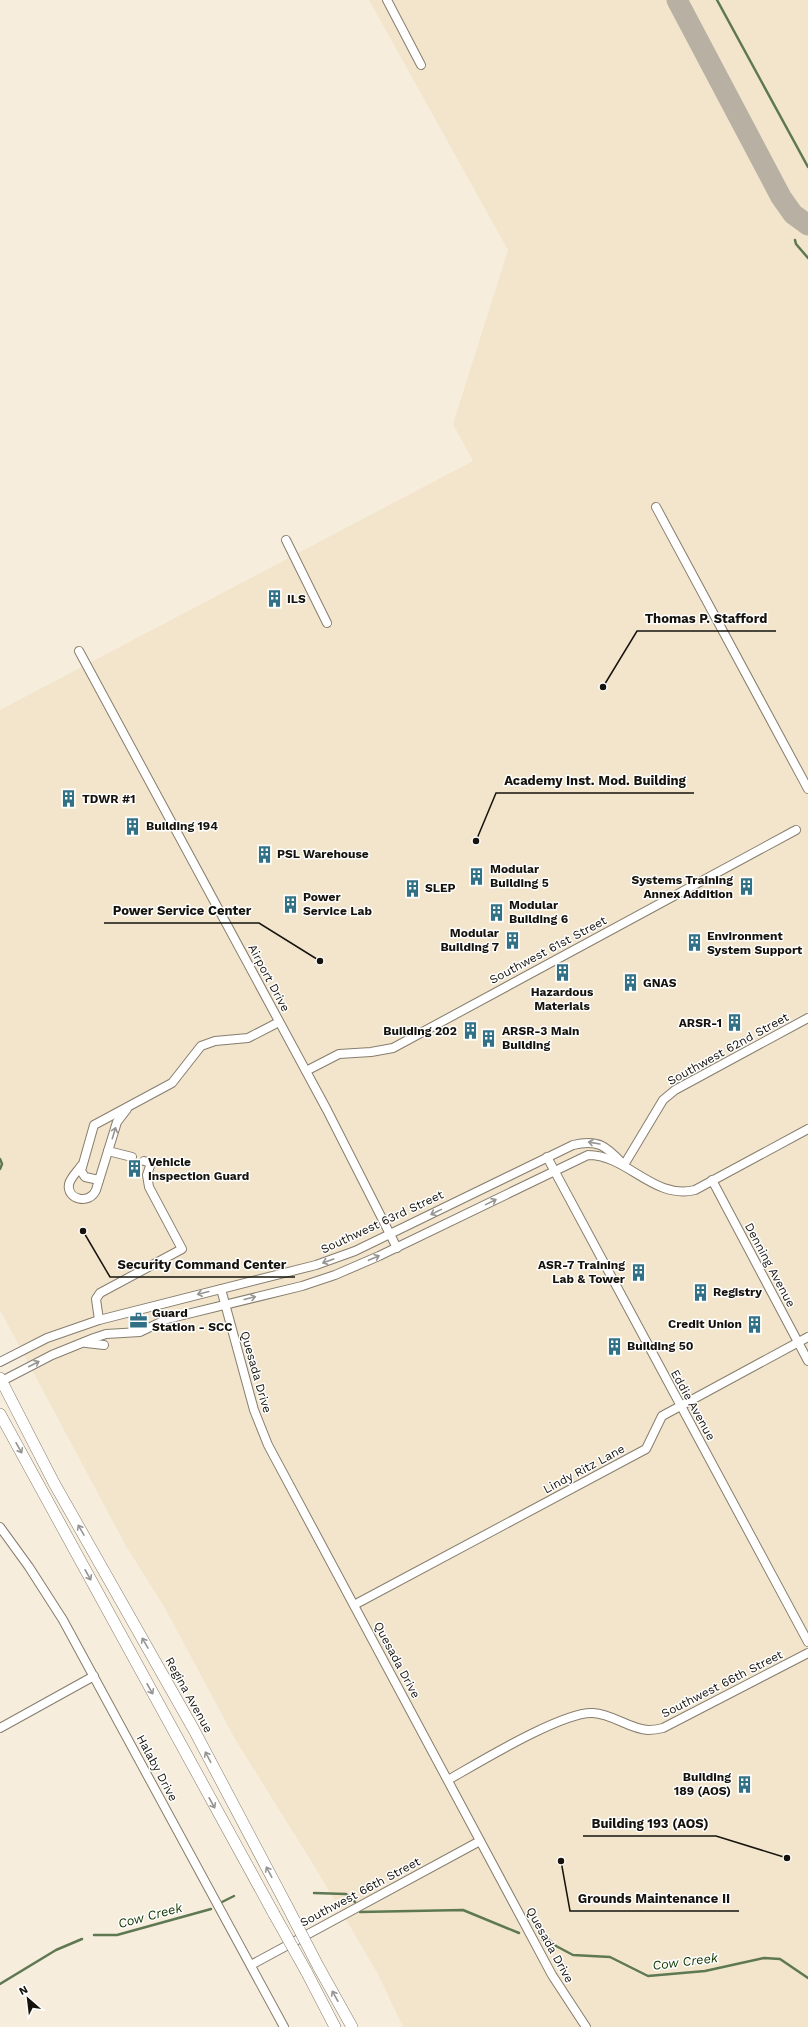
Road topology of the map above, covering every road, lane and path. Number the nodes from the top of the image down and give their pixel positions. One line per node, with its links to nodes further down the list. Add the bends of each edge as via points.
1 (387, 0): 2 (street)
2 (421, 65)
3 (656, 507): 7 (street)
4 (286, 540): 5 (street)
5 (327, 623)
6 (79, 650): 10 (street, Airport Drive)
7 (808, 789)
8 (796, 830): 11 (street, Southwest 61st Street, via 393,1048 339,1054)
9 (808, 1018): 18 (street, Southwest 62nd Street, via 674,1090 663,1100)
10 (280, 1022): 11 (street, Airport Drive); 12 (street, via 248,1038 215,1041 202,1046 172,1083)
11 (306, 1071): 23 (street, Airport Drive)
12 (130, 1106): 14 (street, one-way to 12, via 117,1122); 19 (street, via 94,1125)
13 (808, 1129): 22 (street, Southwest 63rd Street)
14 (108, 1151): 15 (street); 21 (street)
15 (132, 1157)
16 (547, 1158): 18 (street, Southwest 63rd Street, one-way to 16, via 610,1150 600,1144 586,1142 573,1145); 20 (street, Eddie Avenue); 23 (street, Southwest 63rd Street, one-way to 23)
17 (148, 1162): 27 (street, via 147,1181 182,1249 100,1293 96,1299)
18 (624, 1165): 20 (street, Southwest 63rd Street, via 600,1155 588,1155); 22 (street, Southwest 63rd Street, via 672,1192 695,1190)
19 (81, 1166): 21 (street, via 80,1171 85,1177); 21 (street, via 69,1183 73,1196 80,1199 94,1195)
20 (553, 1171): 24 (street, Southwest 63rd Street, one-way to 20); 35 (street, Eddie Avenue)
21 (99, 1180)
22 (712, 1180): 29 (street, Denning Avenue)
23 (390, 1234): 24 (street, Airport Drive); 25 (street, Southwest 63rd Street, one-way to 25, via 355,1251 316,1265)
24 (397, 1248): 26 (street, Southwest 63rd Street, one-way to 24, via 302,1286 335,1275)
25 (221, 1289): 26 (street, Quesada Drive); 27 (street, Southwest 63rd Street, one-way to 27)
26 (225, 1304): 30 (street, Southwest 63rd Street, via 167,1319 140,1332 106,1334); 38 (street, Quesada Drive, via 254,1410 268,1445)
27 (99, 1320): 33 (street, Southwest 63rd Street, via 47,1338)
28 (808, 1337): 29 (street, Lindy Ritz Lane)
29 (798, 1342): 32 (street, Denning Avenue); 35 (street, Lindy Ritz Lane)
30 (75, 1345): 31 (street, via 88,1342); 34 (street, Southwest 63rd Street, one-way to 30)
31 (104, 1345)
32 (808, 1361)
33 (0, 1362)
34 (1, 1380): 48 (main road, Regina Avenue, one-way to 34, bridge, via 194,1730 54,1484)
35 (680, 1406): 38 (street, Lindy Ritz Lane, via 662,1416 646,1449); 39 (street, Eddie Avenue)
36 (0, 1414): 47 (main road, one-way to 47, bridge)
37 (0, 1527): 41 (street, Halaby Drive, via 36,1577)
38 (354, 1605): 43 (street, Quesada Drive)
39 (808, 1642)
40 (808, 1652): 43 (street, Southwest 66th Street, via 664,1728 648,1730 592,1712 573,1716 549,1725)
41 (94, 1676): 42 (street); 45 (street, Halaby Drive)
42 (0, 1728)
43 (448, 1780): 44 (street, Quesada Drive)
44 (480, 1841): 45 (street, Southwest 66th Street); 49 (street, Quesada Drive, via 552,1975)
45 (250, 1965): 46 (street, Halaby Drive)
46 (284, 2027)
47 (336, 2027)
48 (352, 2027)
49 (586, 2027)

